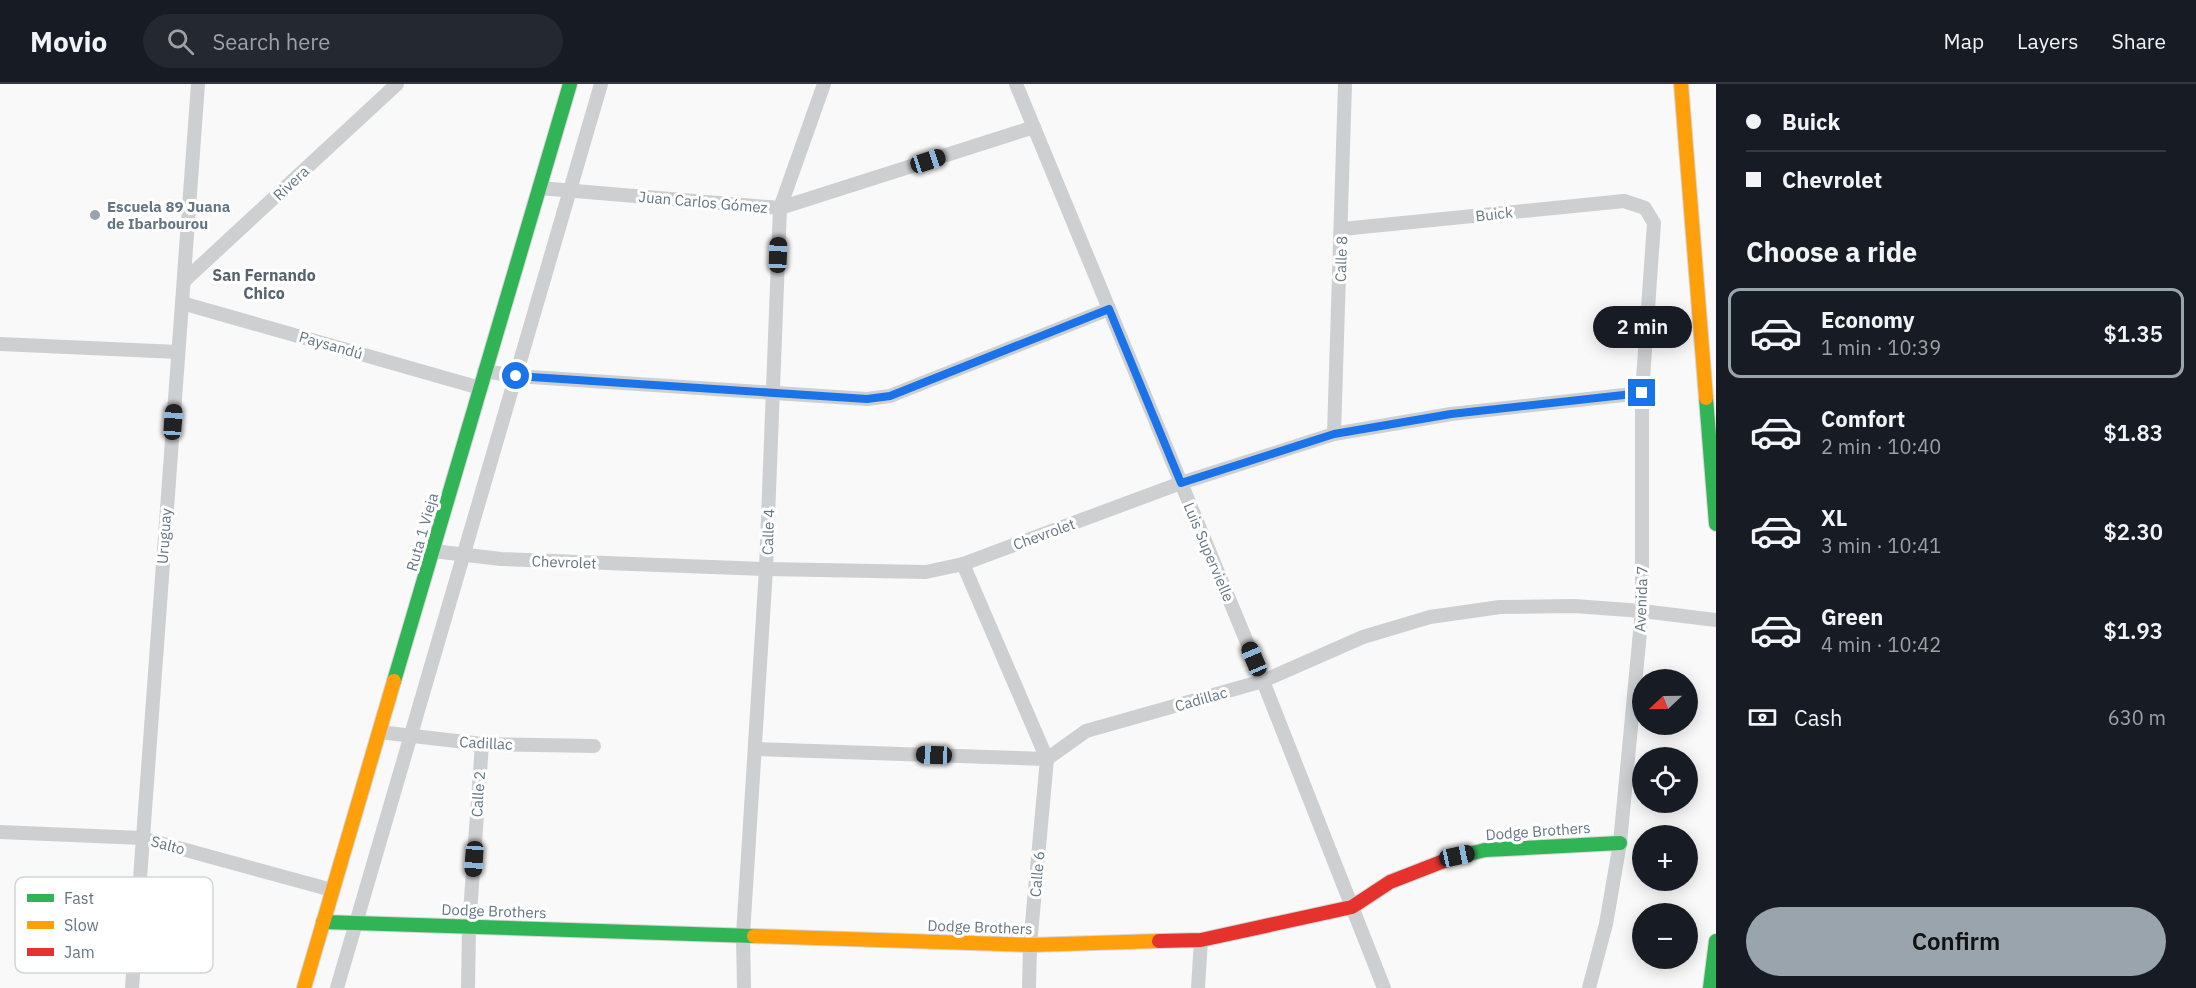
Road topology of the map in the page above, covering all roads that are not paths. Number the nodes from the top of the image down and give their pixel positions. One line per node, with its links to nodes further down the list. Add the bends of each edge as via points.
1 (198, 84): 15 (street, Uruguay)
2 (397, 84): 15 (street, Rivera)
3 (570, 84): 10 (main road, Ruta 1 Vieja)
4 (601, 84): 11 (street)
5 (824, 84): 12 (street, Calle 4)
6 (1016, 84): 9 (street, Luis Supervielle)
7 (1345, 84): 14 (street, Calle 8)
8 (1681, 84): 27 (main road)
9 (1034, 127): 12 (street, Juan Carlos Gómez); 17 (street, Luis Supervielle)
10 (539, 188): 11 (street, Juan Carlos Gómez); 20 (main road, Ruta 1 Vieja)
11 (570, 191): 12 (street, Juan Carlos Gómez); 21 (street)
12 (780, 208): 23 (street, Calle 4)
13 (1645, 208): 14 (street, Buick, via 1624,201); 24 (street, Avenida 7, via 1654,223)
14 (1342, 229): 25 (street, Calle 8)
15 (184, 281): 16 (street, Uruguay)
16 (182, 303): 19 (street, Uruguay); 22 (street, Paysandú)
17 (1109, 309): 23 (street, via 890,396 867,399); 26 (street, Luis Supervielle)
18 (0, 344): 19 (street)
19 (178, 352): 42 (street, Uruguay)
20 (484, 371): 21 (street); 22 (main road, Ruta 1 Vieja)
21 (516, 376): 23 (street); 29 (street)
22 (480, 388): 28 (main road, Ruta 1 Vieja)
23 (772, 393): 31 (street, Calle 4)
24 (1642, 393): 25 (street, Chevrolet, via 1451,414); 32 (street, Avenida 7)
25 (1334, 434): 26 (street, Chevrolet)
26 (1181, 483): 30 (street, Chevrolet); 34 (street, Luis Supervielle)
27 (1716, 524)
28 (433, 551): 29 (street, Chevrolet); 35 (main road, Ruta 1 Vieja)
29 (463, 555): 31 (street, Chevrolet); 36 (street)
30 (963, 564): 31 (street, Chevrolet, via 926,572); 40 (street)
31 (766, 569): 39 (street, Calle 4)
32 (1642, 611): 33 (street, Cadillac); 34 (street, Cadillac, via 1574,606 1500,607 1430,617 1363,637); 43 (street, Avenida 7)
33 (1716, 620)
34 (1263, 681): 40 (street, Cadillac, via 1086,731); 46 (street, Luis Supervielle)
35 (380, 732): 36 (street, Cadillac); 45 (main road, Ruta 1 Vieja)
36 (411, 736): 37 (street, Cadillac); 48 (street)
37 (482, 744): 38 (street, Cadillac); 49 (street, Calle 2)
38 (594, 746)
39 (755, 749): 40 (street); 50 (street, Calle 4)
40 (1047, 759): 53 (street, Calle 6)
41 (0, 832): 42 (street, Salto)
42 (142, 838): 44 (street, Uruguay); 45 (street, Salto)
43 (1620, 843): 46 (main road, Dodge Brothers, via 1485,850 1457,856 1390,882); 63 (street, Avenida 7, via 1606,924)
44 (139, 877)
45 (332, 890): 47 (main road, Ruta 1 Vieja)
46 (1352, 907): 51 (main road, Dodge Brothers); 62 (street, Luis Supervielle)
47 (323, 922): 48 (main road, Dodge Brothers); 56 (main road, Ruta 1 Vieja)
48 (356, 923): 49 (main road, Dodge Brothers); 57 (street)
49 (469, 927): 50 (main road, Dodge Brothers); 58 (street, Calle 2)
50 (743, 935): 53 (main road, Dodge Brothers); 59 (street, Calle 4)
51 (1201, 940): 53 (main road, Dodge Brothers); 61 (street)
52 (1716, 941): 64 (main road)
53 (1030, 945): 60 (street, Calle 6)
54 (133, 973): 55 (street, Uruguay)
55 (132, 988)
56 (304, 988)
57 (337, 988)
58 (468, 988)
59 (744, 988)
60 (1029, 988)
61 (1198, 988)
62 (1384, 988)
63 (1589, 988)
64 (1710, 988)

